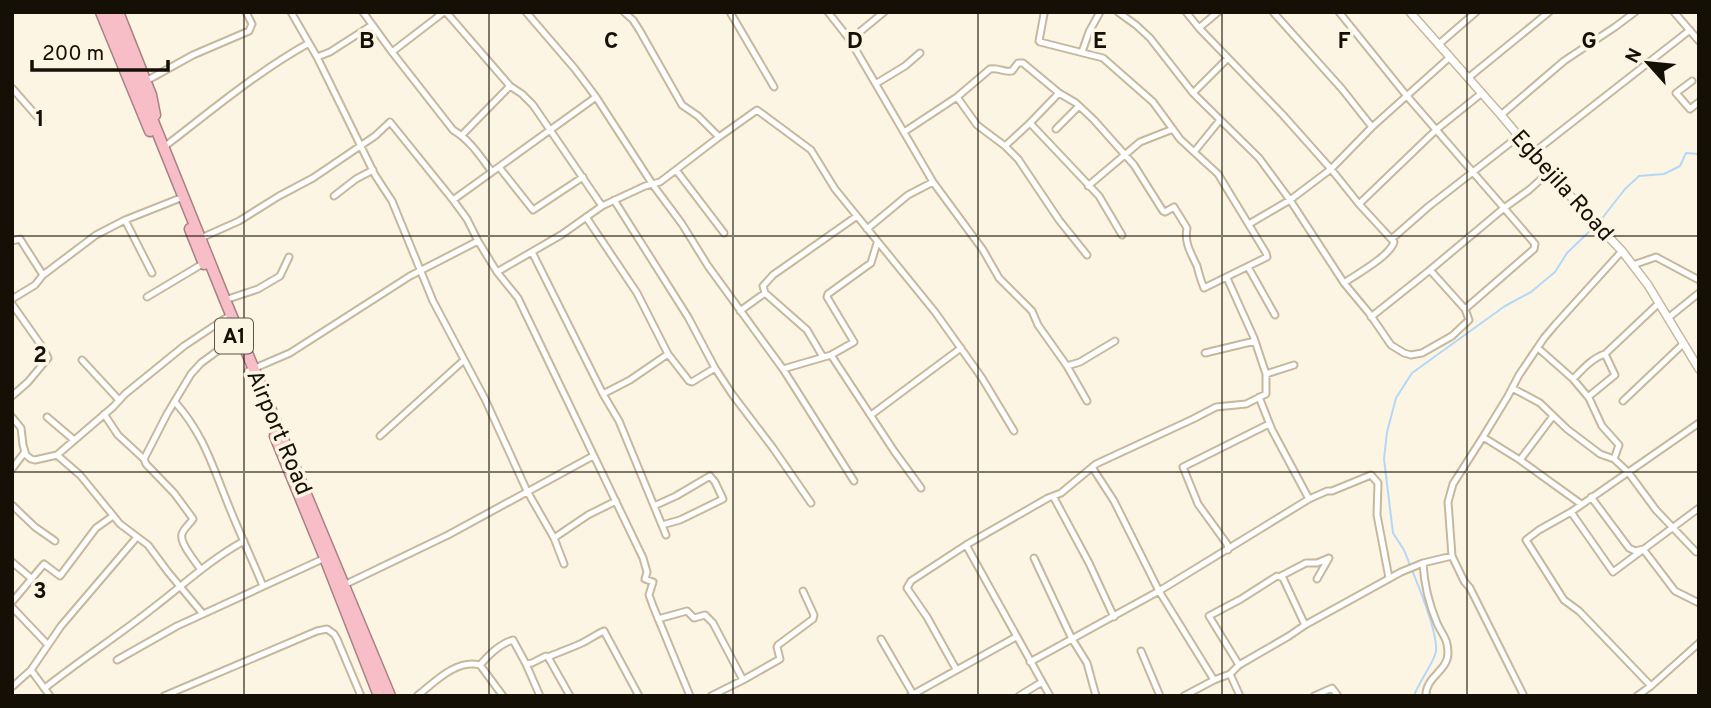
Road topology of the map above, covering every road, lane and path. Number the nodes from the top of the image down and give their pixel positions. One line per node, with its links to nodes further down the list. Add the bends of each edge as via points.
1 (94, 12): 69 (highway, via 140,124)
2 (101, 12): 69 (highway, Airport Road / A1)
3 (109, 12): 69 (highway, Airport Road / A1)
4 (118, 12): 42 (highway)
5 (246, 12): 42 (street, via 252,24 249,31)
6 (291, 12): 33 (street)
7 (373, 12): 27 (street)
8 (445, 12): 35 (street); 45 (street)
9 (526, 12): 52 (street)
10 (636, 12): 26 (street)
11 (730, 12): 46 (street)
12 (828, 12): 31 (street)
13 (884, 12): 31 (street)
14 (1100, 12): 36 (street)
15 (1118, 12): 49 (street, via 1150,38)
16 (1186, 12): 29 (street)
17 (1218, 12): 29 (street)
18 (1273, 12): 60 (street)
19 (1339, 12): 51 (street)
20 (1410, 12): 34 (street, Egbejila Road)
21 (1476, 12): 34 (street)
22 (1549, 12): 41 (street)
23 (1635, 12): 56 (street, via 1564,61)
24 (1674, 12): 30 (street)
25 (1043, 13): 36 (street, via 1040,42)
26 (627, 14): 67 (street, via 682,105)
27 (365, 15): 28 (street)
28 (372, 25): 35 (street); 39 (street)
29 (1199, 28): 40 (street)
30 (1690, 30): 32 (street); 73 (street)
31 (850, 40): 44 (street)
32 (1699, 40)
33 (309, 43): 39 (street); 69 (street)
34 (1439, 44): 38 (street, Egbejila Road)
35 (392, 52): 66 (street)
36 (1082, 52): 63 (street, via 1103,58 1153,102)
37 (920, 53): 44 (street)
38 (1450, 57): 41 (street, Egbejila Road); 51 (street)
39 (317, 58): 70 (street)
40 (1228, 58): 49 (street); 76 (street)
41 (1468, 78): 50 (street, Egbejila Road)
42 (146, 81): 69 (highway)
43 (1692, 81): 54 (street, via 1676,93 1690,109)
44 (877, 83): 65 (street)
45 (510, 86): 61 (street, via 533,105); 66 (street)
46 (774, 87)
47 (12, 88): 58 (street)
48 (1059, 93): 53 (street, via 1021,62 1012,71 990,69); 55 (street); 59 (street)
49 (1193, 93): 57 (street)
50 (1482, 93): 56 (street, Egbejila Road); 64 (street)
51 (1406, 95): 60 (street); 64 (street)
52 (596, 97): 61 (street); 84 (street)
53 (957, 97): 65 (street); 71 (street, via 977,125)
54 (1699, 102)
55 (1079, 106): 62 (street); 74 (street)
56 (1501, 115): 68 (street, Egbejila Road)
57 (1220, 120): 72 (street); 90 (street, via 1259,158)
58 (41, 121)
59 (1030, 123): 71 (street); 85 (street)
60 (1372, 127): 76 (street)
61 (550, 129): 75 (street); 82 (street)
62 (1056, 129)
63 (1173, 129): 72 (street); 74 (street, via 1140,142)
64 (1437, 129): 79 (street); 91 (street)
65 (904, 132): 83 (street)
66 (461, 135): 80 (street)
67 (719, 136): 78 (street); 94 (street, via 754,110 761,111 811,150)
68 (1519, 136): 73 (street, Egbejila Road); 79 (street)
69 (160, 143): 87 (highway, Airport Road / A1); 102 (highway, Airport Road / A1)
70 (360, 145): 77 (street); 88 (street, via 392,122); 102 (street, via 313,178)
71 (1005, 146): 108 (street)
72 (1194, 152): 97 (street, via 1218,174)
73 (1533, 153): 81 (street, Egbejila Road)
74 (1125, 154): 85 (street); 118 (street, via 1163,211 1174,207 1187,228 1187,247 1205,288)
75 (499, 167): 80 (street); 82 (street, via 533,210)
76 (1331, 169): 90 (street); 91 (street)
77 (373, 170): 86 (street); 113 (street, via 392,201)
78 (676, 170): 84 (street); 99 (street)
79 (1473, 171): 93 (street); 101 (street)
80 (492, 172): 88 (street)
81 (1549, 172): 93 (street); 106 (street, Egbejila Road)
82 (583, 177): 92 (street)
83 (933, 182): 98 (street, via 908,195); 147 (street)
84 (653, 185): 89 (street); 128 (street)
85 (1088, 186): 100 (street)
86 (334, 196)
87 (178, 199): 96 (street); 110 (highway, Airport Road / A1)
88 (453, 200): 104 (street)
89 (614, 200): 92 (street); 148 (street)
90 (1290, 200): 97 (street); 120 (street)
91 (1359, 204): 101 (street)
92 (602, 206): 95 (street)
93 (1504, 208): 114 (street); 127 (street, via 1535,244 1534,250)
94 (857, 216): 98 (street); 121 (street, via 773,275 763,286)
95 (586, 218): 107 (street); 140 (street, via 637,293)
96 (125, 220): 116 (street); 117 (street, via 96,235)
97 (1249, 224): 112 (street, via 1267,257)
98 (867, 229): 105 (street)
99 (724, 233)
100 (1122, 234)
101 (1391, 237): 120 (street, via 1392,248)
102 (201, 239): 124 (highway, Airport Road / A1)
103 (12, 241): 117 (street, via 20,239)
104 (478, 241): 113 (street); 115 (street)
105 (877, 243): 137 (street); 141 (street, via 871,263 828,294 854,342)
106 (1622, 251): 111 (street, Egbejila Road); 138 (street)
107 (532, 252): 115 (street); 155 (street)
108 (1087, 255)
109 (289, 257): 124 (street, via 280,276)
110 (204, 263): 123 (street); 131 (highway, Airport Road / A1)
111 (1633, 265): 119 (street, via 1656,257); 126 (street, Egbejila Road)
112 (1248, 267): 118 (street); 129 (street)
113 (421, 270): 145 (street); 151 (street, via 290,354)
114 (1430, 270): 127 (street); 130 (street)
115 (497, 272): 176 (street, via 518,298)
116 (152, 273)
117 (43, 275): 125 (street)
118 (1227, 278): 135 (street)
119 (1699, 280)
120 (1344, 284): 130 (street)
121 (765, 293): 128 (street); 143 (street, via 807,331)
122 (1699, 293): 132 (street)
123 (148, 297)
124 (225, 300): 151 (highway, Airport Road / A1)
125 (12, 301): 156 (street, via 48,358)
126 (1659, 303): 132 (street, Egbejila Road); 142 (street)
127 (1465, 309): 130 (street, via 1469,320 1452,336 1411,355 1391,345)
128 (740, 311): 149 (street)
129 (1275, 316)
130 (1371, 317)
131 (226, 318): 133 (highway, Airport Road / A1); 159 (street)
132 (1668, 318): 136 (street, Egbejila Road)
133 (235, 338): 151 (highway, Airport Road / A1); 162 (street, via 201,363)
134 (1115, 341): 147 (street)
135 (1255, 341): 139 (street); 152 (street)
136 (1683, 344): 150 (street, Egbejila Road); 161 (street)
137 (961, 348): 164 (street); 170 (street)
138 (1538, 348): 153 (street); 154 (street)
139 (1205, 353)
140 (668, 354): 148 (street, via 692,382); 155 (street)
141 (831, 355): 143 (street); 164 (street)
142 (1605, 355): 153 (street); 158 (street, via 1615,375)
143 (823, 357): 149 (street)
144 (82, 360): 159 (street)
145 (464, 360): 171 (street); 185 (street)
146 (1294, 365): 152 (street)
147 (1067, 366): 160 (street)
148 (715, 368): 190 (street)
149 (783, 369): 183 (street)
150 (1699, 369)
151 (251, 370): 209 (highway, Airport Road / A1); 219 (highway, Airport Road / A1)
152 (1266, 374): 157 (street, via 1266,394)
153 (1573, 379): 158 (street)
154 (1512, 388): 165 (street); 172 (street)
155 (603, 394): 193 (street)
156 (13, 395)
157 (1259, 397): 169 (street); 180 (street, via 1246,404 1216,407)
158 (1588, 397): 177 (street, via 1602,426 1619,445)
159 (119, 400): 163 (street)
160 (1087, 401)
161 (1623, 401)
162 (175, 402): 178 (street); 203 (street, via 208,451)
163 (104, 414): 173 (street); 178 (street)
164 (871, 415): 184 (street)
165 (1553, 416): 177 (street, via 1600,454); 179 (street)
166 (12, 417): 174 (street, via 21,428)
167 (47, 417): 173 (street)
168 (1699, 423): 182 (street)
169 (1269, 424): 188 (street); 206 (street, via 1183,467 1198,504)
170 (1014, 431)
171 (380, 436)
172 (1483, 437): 179 (street); 208 (street, via 1450,494)
173 (74, 440): 175 (street)
174 (24, 453): 175 (street, via 35,460); 181 (street)
175 (57, 455): 196 (street)
176 (593, 456): 185 (street); 189 (street)
177 (1614, 458): 182 (street)
178 (144, 459): 214 (street, via 192,519 181,537)
179 (1520, 460): 191 (street)
180 (1092, 467): 186 (street); 223 (street)
181 (12, 469)
182 (1628, 472): 187 (street); 198 (street)
183 (854, 481)
184 (921, 488)
185 (527, 491): 201 (street); 219 (street)
186 (1053, 496): 204 (street); 227 (street)
187 (1591, 497): 191 (street); 205 (street, via 1629,548)
188 (1309, 499): 206 (street); 216 (street, via 1371,475 1378,483 1377,515)
189 (616, 501): 201 (street); 228 (street, via 643,558 645,579 653,582 649,595)
190 (811, 503)
191 (1581, 504): 195 (street)
192 (12, 505): 202 (street)
193 (654, 506): 197 (street); 197 (street, via 710,477 723,499)
194 (1699, 508): 198 (street)
195 (1570, 512): 205 (street, via 1613,572); 251 (street, via 1526,540 1564,600)
196 (113, 516): 200 (street); 217 (street, via 96,528 60,576 44,565)
197 (662, 525): 199 (street)
198 (1673, 528): 205 (street); 207 (street)
199 (666, 535)
200 (137, 537): 221 (street); 234 (street)
201 (554, 538): 213 (street)
202 (55, 541)
203 (244, 541): 214 (street); 220 (street)
204 (967, 545): 230 (street); 243 (street, via 907,588)
205 (1644, 549): 224 (street, via 1675,590)
206 (1228, 550): 223 (street)
207 (1696, 552)
208 (1452, 556): 212 (street); 276 (street)
209 (325, 558): 220 (street); 240 (highway, Airport Road / A1)
210 (1034, 558): 232 (street)
211 (12, 562): 217 (street)
212 (1423, 563): 216 (street); 275 (street, via 1434,614 1448,640 1449,658 1431,678)
213 (565, 564)
214 (201, 570): 221 (street)
215 (1281, 576): 218 (street, via 1329,558); 229 (street); 242 (street, via 1209,616)
216 (1389, 578): 229 (street)
217 (32, 579): 225 (street)
218 (1317, 579)
219 (344, 585): 240 (highway, Airport Road / A1)
220 (263, 586): 226 (street)
221 (180, 587): 226 (street); 253 (street)
222 (803, 591): 249 (street, via 813,619 778,645 778,660)
223 (1159, 591): 227 (street); 248 (street)
224 (1699, 603)
225 (12, 604): 234 (street)
226 (203, 614): 237 (street)
227 (1114, 617): 232 (street)
228 (658, 619): 249 (street, via 687,611 694,618 705,615); 266 (street)
229 (1305, 625): 242 (street)
230 (1016, 637): 238 (street); 243 (street)
231 (881, 639): 254 (street)
232 (1072, 639): 238 (street); 270 (street, via 1087,663)
233 (1699, 643): 251 (street)
234 (47, 645): 244 (street)
235 (1141, 651): 255 (street)
236 (548, 657): 239 (street); 264 (street); 265 (street, via 604,631)
237 (117, 660)
238 (1030, 662): 250 (street)
239 (526, 664): 241 (street, via 513,640); 263 (street)
240 (372, 665): 259 (highway, Airport Road / A1); 260 (highway, Airport Road / A1)
241 (480, 665): 261 (street, via 457,667); 262 (street)
242 (1239, 665): 246 (street)
243 (956, 669): 254 (street)
244 (31, 670): 247 (street); 253 (street)
245 (12, 674): 247 (street)
246 (1230, 674): 248 (street); 272 (street)
247 (19, 680): 252 (street)
248 (1214, 680): 271 (street)
249 (743, 681): 267 (street)
250 (1042, 682): 268 (street); 269 (street)
251 (1651, 686): 277 (street)
252 (12, 687)
253 (45, 688): 256 (street)
254 (912, 695)
255 (1158, 695)
256 (50, 696)
257 (164, 696): 258 (street, via 327,629 337,639)
258 (361, 696)
259 (379, 696)
260 (390, 696)
261 (417, 696)
262 (503, 696)
263 (540, 696)
264 (570, 696)
265 (639, 696)
266 (690, 696)
267 (710, 696)
268 (1020, 696)
269 (1050, 696)
270 (1096, 696)
271 (1184, 696)
272 (1241, 696)
273 (1314, 696): 274 (street, via 1332,688)
274 (1338, 696)
275 (1426, 696)
276 (1524, 696)
277 (1637, 696)

